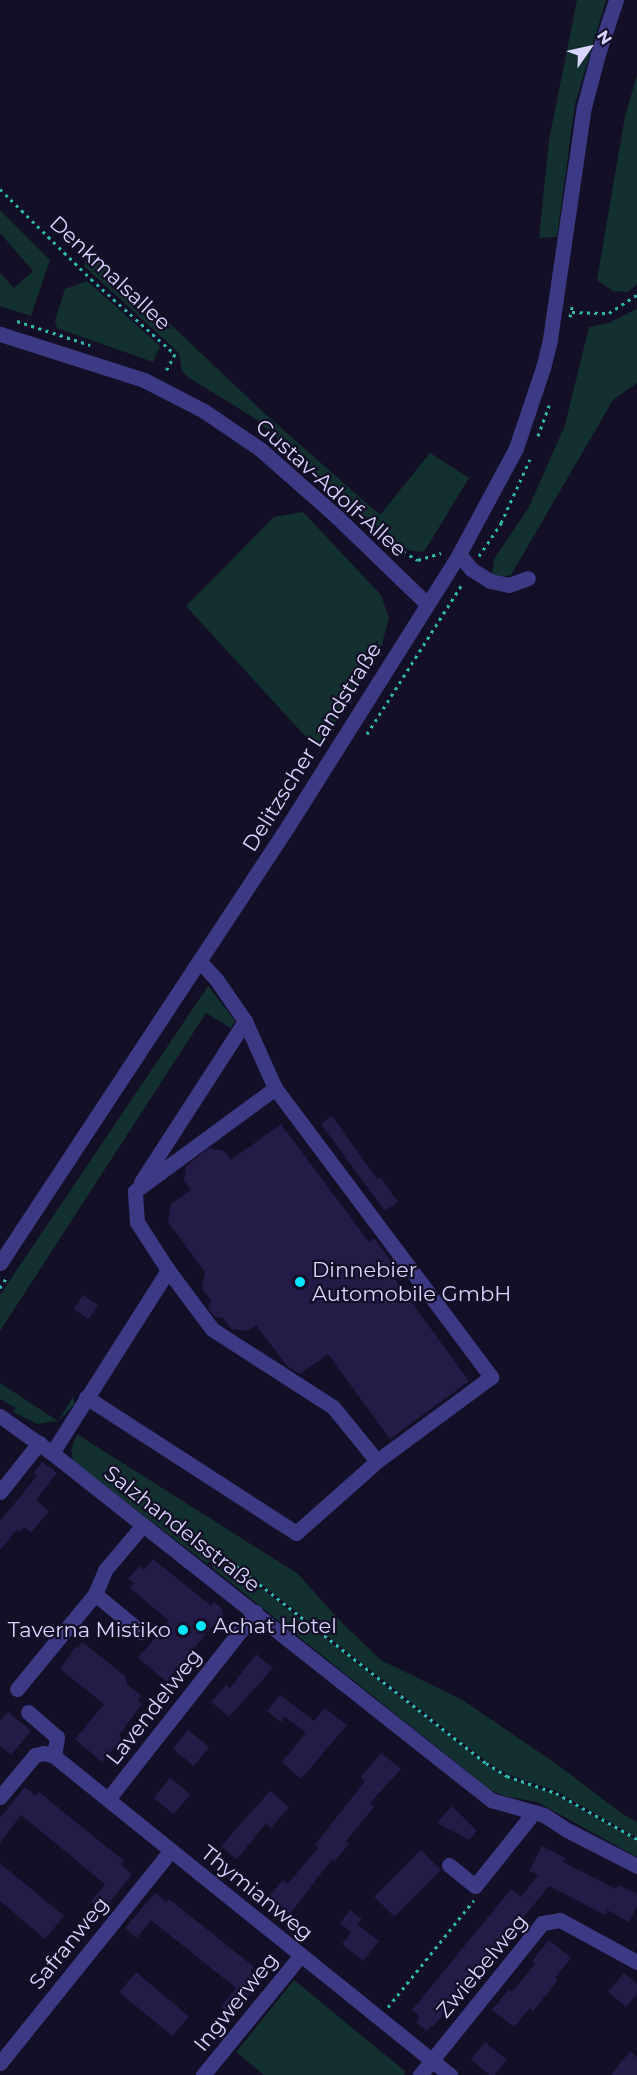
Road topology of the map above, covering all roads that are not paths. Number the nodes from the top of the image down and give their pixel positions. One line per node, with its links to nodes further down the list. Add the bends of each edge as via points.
1 (616, 0): 3 (street, Delitzscher Landstraße, via 584,107 556,310 543,368 516,448)
2 (0, 334): 5 (street, Gustav-Adolf-Allee, via 113,369 204,411 260,449)
3 (459, 554): 4 (street, via 471,569 490,581 509,585); 5 (street, Delitzscher Landstraße)
4 (528, 578)
5 (427, 604): 6 (street, Delitzscher Landstraße)
6 (199, 961): 7 (street); 10 (street, Delitzscher Landstraße)
7 (245, 1021): 8 (street); 9 (street)
8 (275, 1088): 9 (street); 16 (street, via 490,1377)
9 (135, 1191): 11 (street, via 137,1222)
10 (0, 1263)
11 (168, 1270): 12 (street); 16 (street, via 212,1329 333,1407)
12 (86, 1397): 15 (street); 16 (street, via 296,1533)
13 (0, 1416): 14 (street, Salzhandelsstraße)
14 (39, 1443): 15 (street, Salzhandelsstraße); 17 (street)
15 (52, 1453): 18 (street, Salzhandelsstraße)
16 (377, 1461)
17 (0, 1492)
18 (143, 1525): 19 (street, via 105,1570); 20 (street, Salzhandelsstraße)
19 (95, 1594): 21 (street); 22 (street)
20 (255, 1612): 26 (street, Lavendelweg); 27 (street, Salzhandelsstraße, via 490,1800)
21 (141, 1632)
22 (17, 1689)
23 (28, 1712): 24 (street, via 57,1737)
24 (54, 1756): 25 (street, via 35,1755); 26 (street, Thymianweg)
25 (0, 1797)
26 (108, 1799): 28 (street, Thymianweg)
27 (534, 1812): 29 (street, via 475,1886); 30 (street, Salzhandelsstraße)
28 (171, 1850): 31 (street, Thymianweg); 34 (street, Safranweg)
29 (449, 1865)
30 (637, 1866)
31 (301, 1955): 33 (street, Thymianweg); 35 (street, Ingwerweg)
32 (637, 1962): 33 (street, Zwiebelweg, via 560,1920 542,1923)
33 (432, 2060): 36 (street, Zwiebelweg); 37 (street, Thymianweg)
34 (0, 2063)
35 (203, 2075)
36 (420, 2075)
37 (450, 2075)

